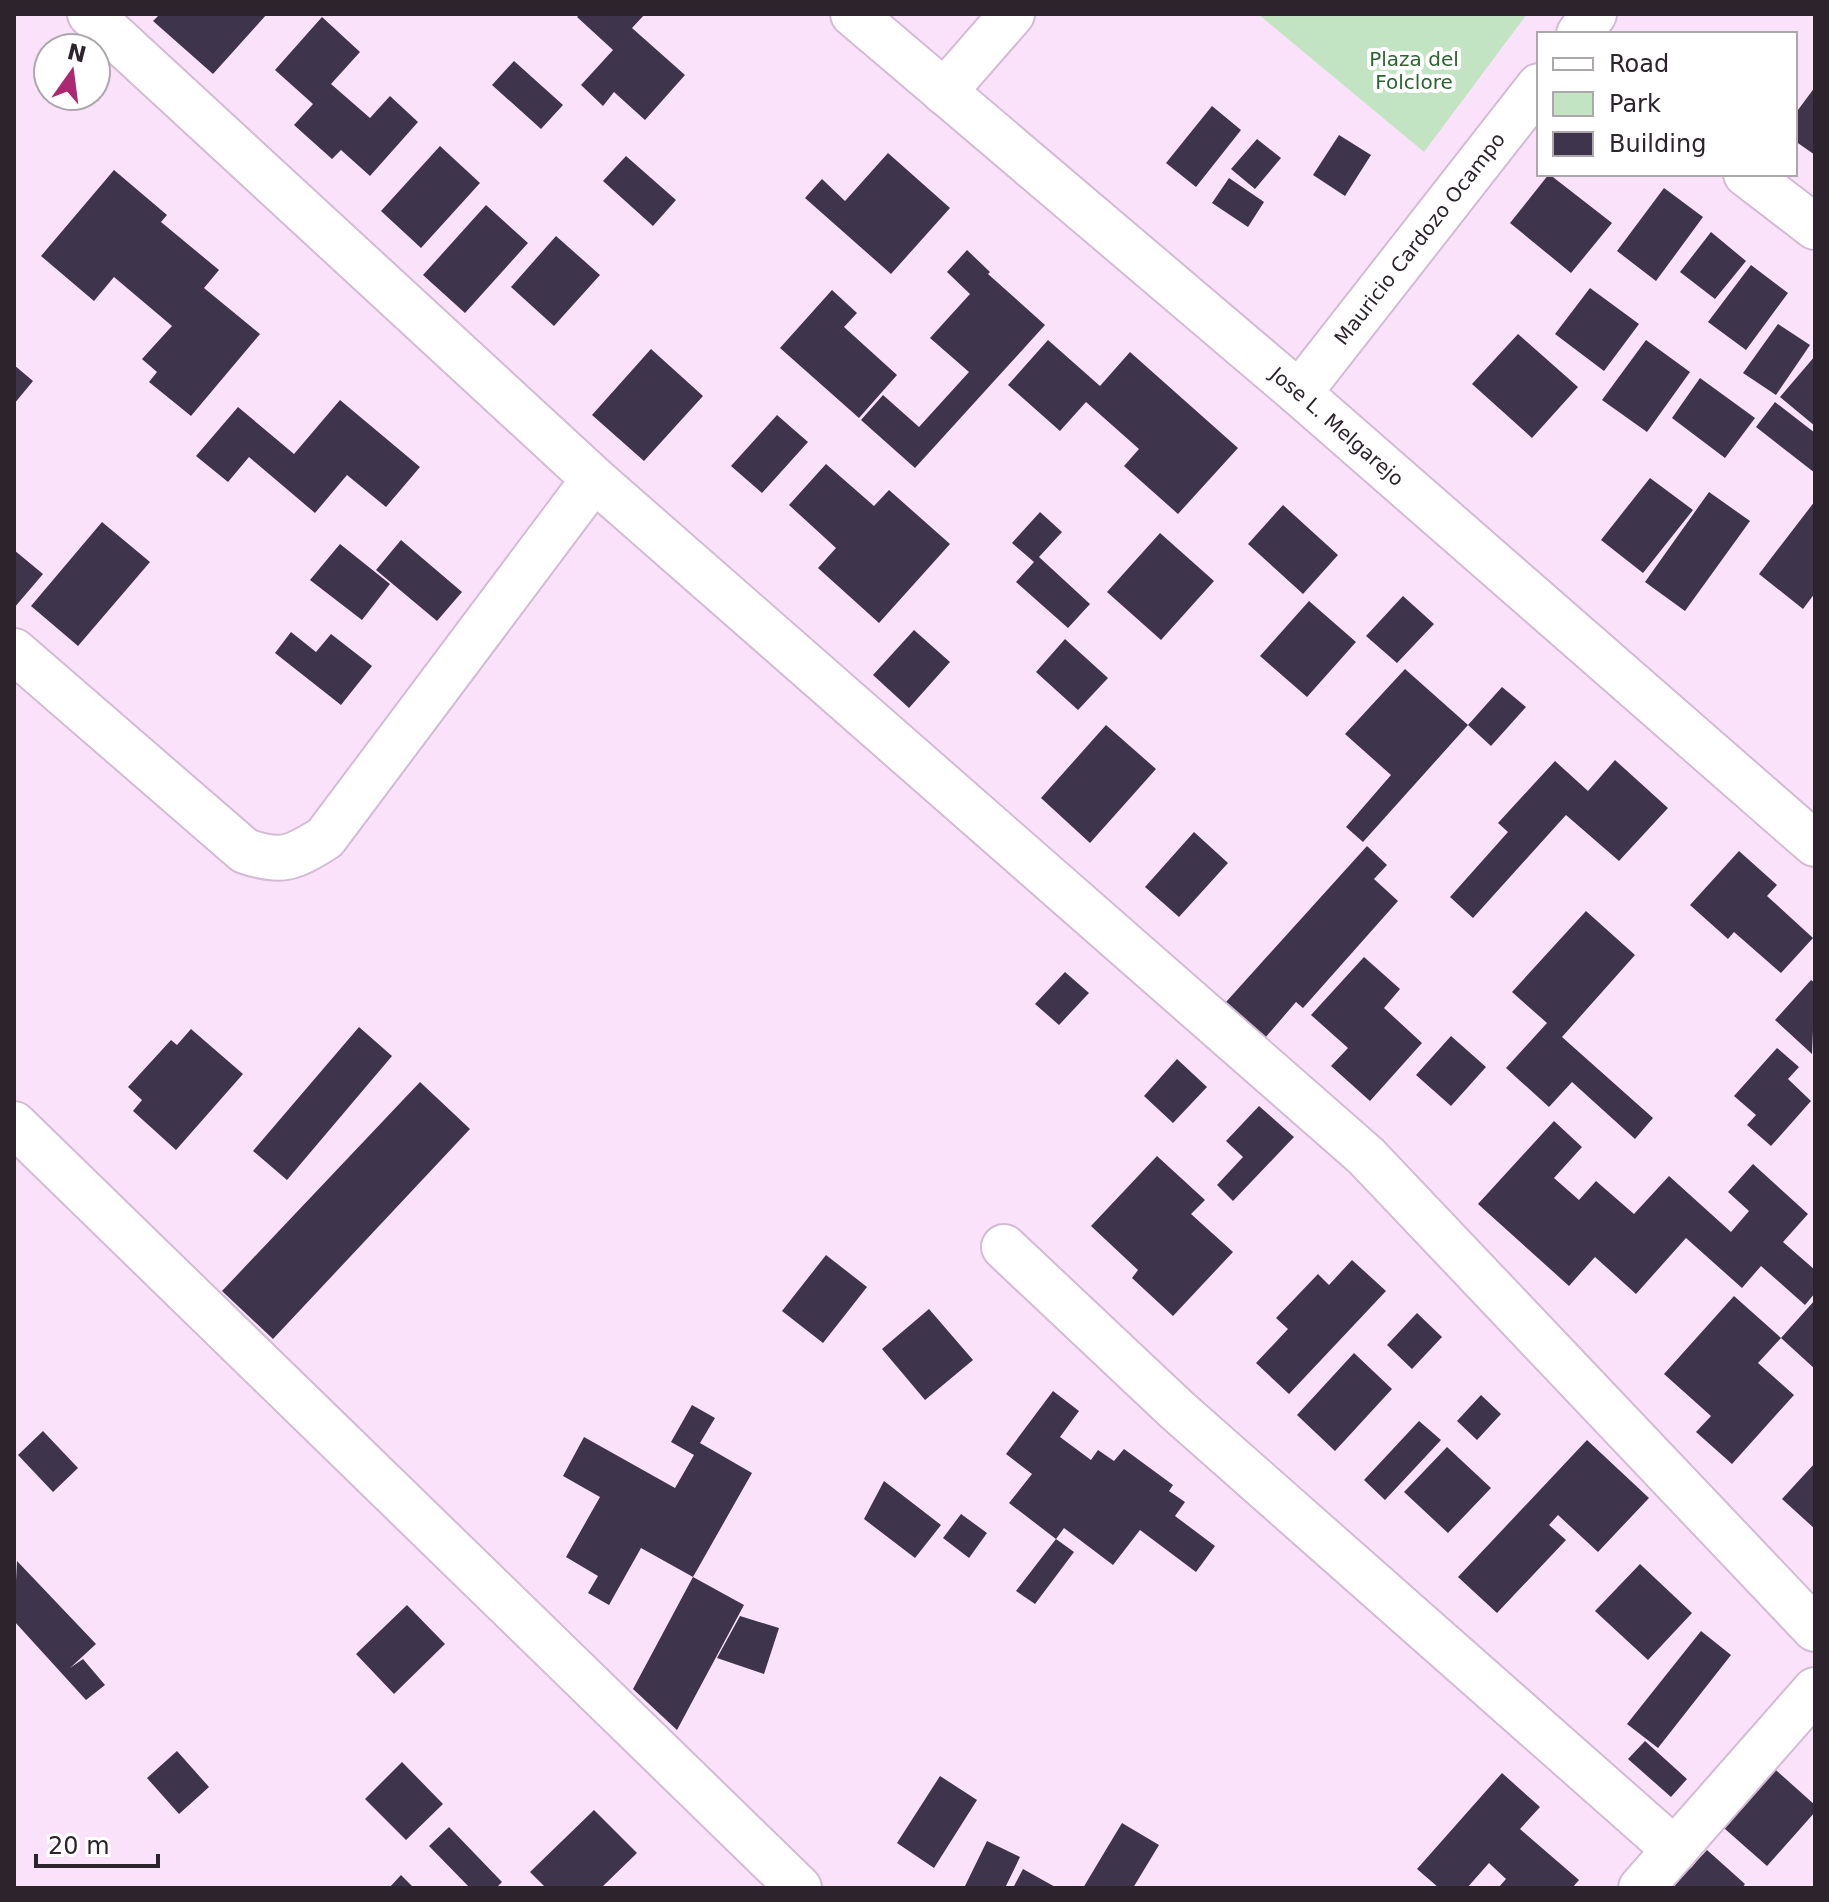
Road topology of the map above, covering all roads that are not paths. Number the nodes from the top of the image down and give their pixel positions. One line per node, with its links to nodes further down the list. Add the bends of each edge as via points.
1 (90, 14): 11 (street)
2 (853, 14): 7 (street, Jose L. Melgarejo)
3 (1012, 14): 7 (street)
4 (1594, 14): 5 (street)
5 (1580, 32)
6 (1537, 89): 10 (street, Mauricio Cardozo Ocampo)
7 (944, 92): 10 (street, Jose L. Melgarejo)
8 (1749, 176): 9 (street)
9 (1815, 227)
10 (1299, 393): 13 (street, Jose L. Melgarejo)
11 (594, 479): 12 (street, via 325,838 293,858 266,859 245,851); 16 (street, via 1366,1156)
12 (14, 651)
13 (1815, 844)
14 (14, 1124): 19 (street)
15 (1004, 1247): 18 (street, via 1177,1410)
16 (1815, 1629)
17 (1815, 1690): 18 (street)
18 (1675, 1850): 20 (street)
19 (799, 1888)
20 (1641, 1888)

